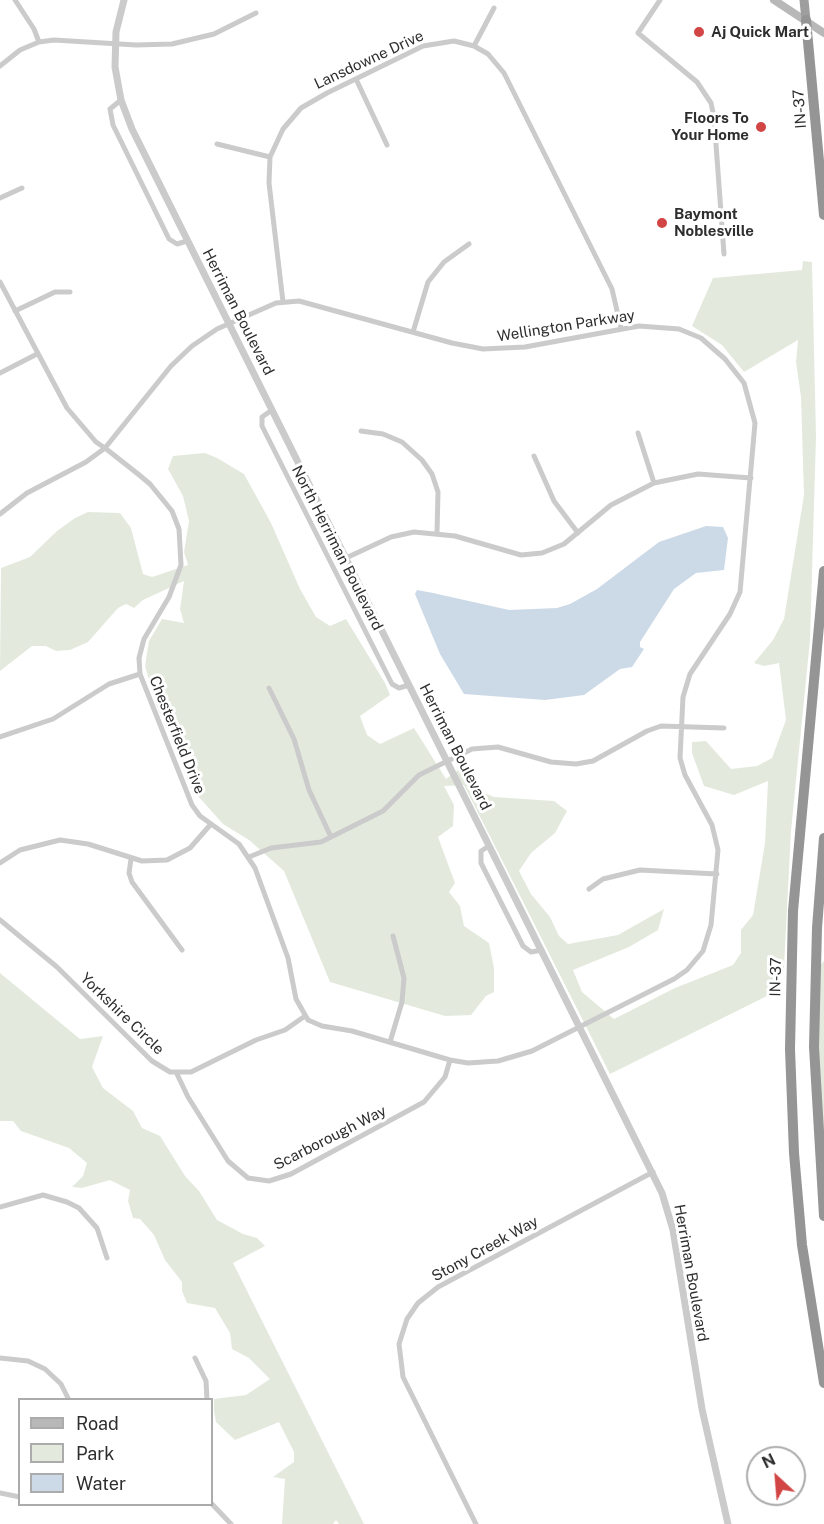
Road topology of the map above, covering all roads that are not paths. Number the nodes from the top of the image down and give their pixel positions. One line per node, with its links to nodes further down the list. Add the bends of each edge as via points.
1 (15, 0): 10 (street)
2 (124, 0): 11 (street, Herriman Boulevard)
3 (660, 0): 24 (street, via 638,33 697,82 711,103)
4 (774, 0): 8 (main road)
5 (804, 0): 8 (highway, IN-37)
6 (494, 8): 12 (street)
7 (256, 13): 11 (street, via 214,34 184,42 153,46)
8 (806, 20): 9 (main road); 21 (highway, IN-37)
9 (824, 33)
10 (39, 42): 11 (street); 13 (street, via 15,53)
11 (115, 44): 15 (street, Herriman Boulevard)
12 (474, 46): 14 (street, Lansdowne Drive, via 454,41 432,43); 30 (street, via 488,54 504,72 612,289)
13 (0, 66)
14 (356, 79): 17 (street); 18 (street, Lansdowne Drive, via 301,108 283,129)
15 (121, 100): 22 (street, Herriman Boulevard); 22 (street, via 110,109 113,125 169,239 177,244)
16 (217, 144): 18 (street)
17 (387, 145)
18 (270, 157): 27 (street, Lansdowne Drive, via 269,183)
19 (22, 188): 20 (street)
20 (0, 198)
21 (824, 215)
22 (188, 241): 29 (street, Herriman Boulevard)
23 (469, 244): 31 (street, via 444,262 428,282)
24 (724, 254)
25 (0, 282): 28 (street, Chesterfield Drive)
26 (70, 292): 28 (street, via 55,292)
27 (283, 302): 29 (street, Wellington Parkway); 31 (street, Wellington Parkway, via 299,301)
28 (15, 310): 32 (street, Chesterfield Drive)
29 (229, 324): 34 (street, Herriman Boulevard); 37 (street, Wellington Parkway, via 204,337 181,356)
30 (621, 328): 31 (street, Wellington Parkway, via 502,350 468,347); 39 (street, Wellington Parkway, via 678,329 701,338 729,363 744,383 754,412)
31 (413, 332)
32 (37, 354): 33 (street); 37 (street, Chesterfield Drive, via 67,408)
33 (0, 373)
34 (272, 410): 44 (street, Herriman Boulevard); 47 (street, North Herriman Boulevard, via 261,422 273,447 392,684 399,688)
35 (361, 431): 42 (street, via 402,442 422,460 438,492)
36 (638, 433): 40 (street)
37 (105, 448): 41 (street, Wellington Parkway, via 27,493); 46 (street, Chesterfield Drive, via 165,500 181,544 176,583 144,639)
38 (534, 456): 43 (street, via 554,501)
39 (751, 478): 40 (street, via 698,474); 49 (street, Wellington Parkway, via 740,592 690,674)
40 (654, 483): 43 (street, via 611,504)
41 (0, 514)
42 (437, 532): 43 (street, via 528,555 556,548); 44 (street, via 391,537)
43 (578, 533)
44 (346, 558): 47 (street, Herriman Boulevard)
45 (824, 571): 77 (highway, IN-37, via 794,901 790,1029 801,1235)
46 (140, 674): 51 (street, via 109,684 53,719); 53 (street, Chesterfield Drive, via 189,799)
47 (409, 685): 52 (street, Herriman Boulevard)
48 (269, 688): 54 (street, via 291,733 309,790)
49 (681, 726): 50 (street); 52 (street, via 654,728 585,763 566,765 498,747 472,749); 60 (street, Wellington Parkway, via 682,767 714,831)
50 (724, 728)
51 (0, 736)
52 (447, 760): 54 (street, via 419,775 383,812); 56 (street, Herriman Boulevard)
53 (211, 824): 57 (street, Chesterfield Drive, via 231,837); 58 (street, via 197,842 176,857 159,861)
54 (331, 837): 57 (street, via 315,844 271,848)
55 (824, 838): 73 (highway, via 814,1047)
56 (489, 846): 65 (street, Herriman Boulevard); 65 (street, via 480,851 479,858 491,884 523,946 531,952)
57 (249, 857): 66 (street, Chesterfield Drive, via 288,958 296,999)
58 (131, 859): 59 (street, via 88,844 60,840 20,850); 64 (street, via 132,882)
59 (0, 863)
60 (717, 874): 61 (street, via 640,870 610,876); 67 (street, Wellington Parkway, via 709,937 694,962 674,979)
61 (589, 889)
62 (0, 920): 70 (street, Yorkshire Circle, via 57,967 152,1061)
63 (393, 936): 68 (street, via 404,978 402,1002)
64 (182, 950)
65 (542, 950): 67 (street, Herriman Boulevard)
66 (305, 1016): 68 (street, via 322,1026); 70 (street, via 285,1030 191,1072)
67 (579, 1026): 69 (street, via 512,1059 481,1063); 71 (street, Herriman Boulevard)
68 (390, 1042): 69 (street)
69 (450, 1060): 70 (street, Scarborough Way, via 445,1077 424,1102 291,1174 269,1181 248,1178 228,1161)
70 (177, 1074)
71 (653, 1172): 84 (street, Stony Creek Way, via 438,1287 418,1303 407,1319 399,1344 403,1377); 85 (street, Herriman Boulevard, via 673,1230 702,1409)
72 (0, 1207): 74 (street, via 43,1196 80,1208 97,1228)
73 (824, 1216)
74 (107, 1258)
75 (0, 1358): 78 (street, via 28,1361 45,1369 61,1384)
76 (195, 1358): 79 (street, via 206,1382)
77 (824, 1383)
78 (68, 1398)
79 (207, 1398)
80 (0, 1493): 81 (street)
81 (18, 1497)
82 (213, 1505): 83 (street)
83 (231, 1524)
84 (476, 1524)
85 (728, 1524)

